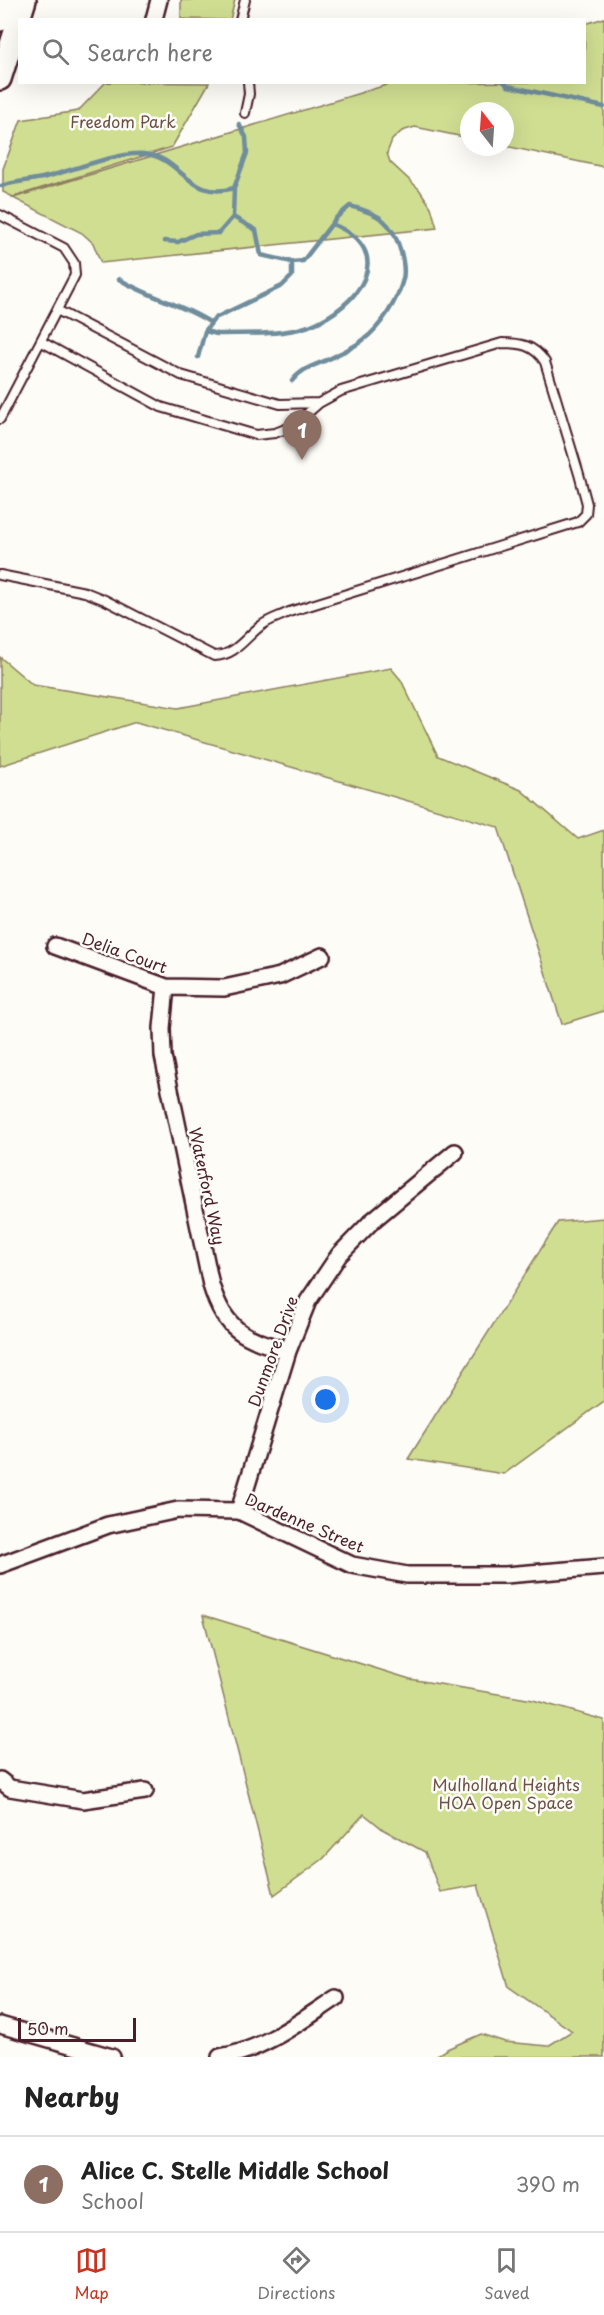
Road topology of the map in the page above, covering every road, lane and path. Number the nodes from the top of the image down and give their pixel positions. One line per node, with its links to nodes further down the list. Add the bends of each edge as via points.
1 (6, 0): 8 (main road)
2 (25, 0): 5 (main road)
3 (159, 0): 6 (street)
4 (245, 0): 7 (lane)
5 (19, 18)
6 (154, 18)
7 (240, 18)
8 (0, 20)
9 (18, 22): 10 (main road)
10 (0, 79)
11 (248, 84): 12 (lane)
12 (245, 113)
13 (0, 215): 14 (lane, via 69,254 75,275)
14 (57, 310): 15 (lane); 16 (lane, via 181,375 280,404)
15 (42, 342): 16 (lane, via 161,407 256,435 293,426); 17 (lane)
16 (319, 404): 18 (lane, via 341,391 502,343 530,346 544,362 579,474 586,514 578,522 290,612 262,625 222,656 214,656 85,592)
17 (0, 419)
18 (0, 575)
19 (55, 946): 21 (street, Delia Court)
20 (322, 956): 21 (street, Delia Court, via 280,976 224,988)
21 (166, 987): 23 (street, Waterford Way, via 163,1056 218,1307 234,1328)
22 (455, 1152): 23 (street, Dunmore Drive, via 372,1221 339,1255 308,1301)
23 (288, 1352): 24 (street, Dunmore Drive)
24 (239, 1511): 25 (street, Dardenne Street, via 166,1512 108,1526); 26 (street, Dardenne Street, via 352,1565 407,1575 505,1575)
25 (0, 1565)
26 (604, 1567)
27 (0, 1780): 28 (street, via 10,1788 83,1800)
28 (145, 1791)
29 (336, 1998): 32 (street, via 267,2041)
30 (0, 2025): 31 (street)
31 (112, 2057)
32 (220, 2057)

